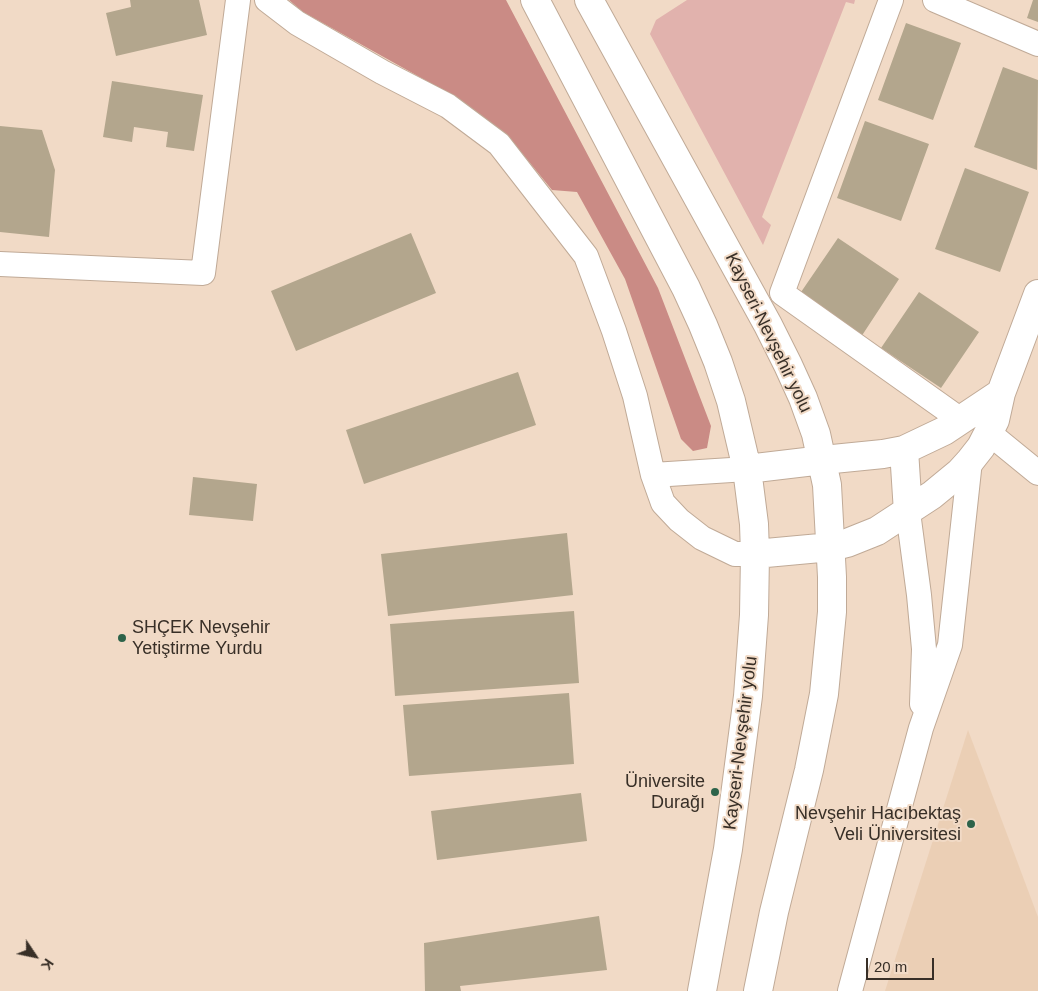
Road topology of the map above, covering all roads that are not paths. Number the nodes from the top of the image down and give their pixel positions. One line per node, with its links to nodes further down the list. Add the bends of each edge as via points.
1 (238, 0): 8 (street, via 203,273)
2 (267, 0): 18 (street, via 306,28 448,106 499,144 586,256 635,396)
3 (535, 0): 16 (main road, Kayseri-Nevşehir yolu, via 703,325 731,401)
4 (589, 0): 14 (main road, Kayseri-Nevşehir yolu, via 768,325 803,398)
5 (891, 0): 11 (street, via 782,293)
6 (935, 0): 7 (street)
7 (1038, 44)
8 (0, 264)
9 (1038, 294): 10 (main road)
10 (1001, 393): 11 (main road); 12 (main road)
11 (961, 420): 13 (main road)
12 (989, 433): 15 (main road); 17 (street)
13 (904, 450): 14 (main road); 19 (main road)
14 (823, 460): 16 (main road); 20 (main road, Kayseri-Nevşehir yolu)
15 (970, 461): 19 (main road, via 945,486); 22 (street, via 950,645)
16 (747, 469): 18 (street); 21 (main road, Kayseri-Nevşehir yolu)
17 (1038, 473)
18 (653, 475): 21 (street, via 663,503 702,538 735,554)
19 (908, 512): 20 (main road, via 877,532); 22 (street, via 924,649)
20 (831, 546): 21 (main road); 24 (main road, Kayseri-Nevşehir yolu, via 832,612 824,694)
21 (755, 554): 23 (main road, Kayseri-Nevşehir yolu, via 754,616 744,734 728,850)
22 (921, 728): 25 (street)
23 (702, 991)
24 (758, 991)
25 (850, 991)

